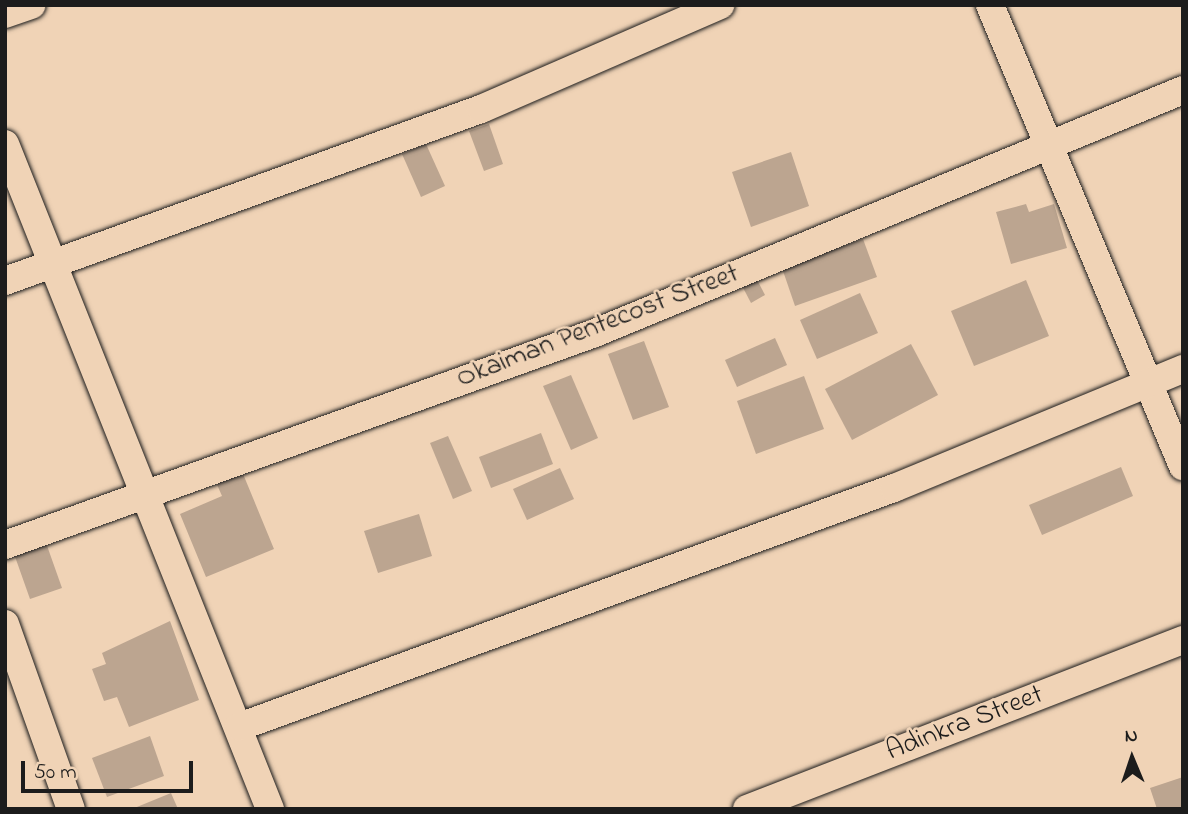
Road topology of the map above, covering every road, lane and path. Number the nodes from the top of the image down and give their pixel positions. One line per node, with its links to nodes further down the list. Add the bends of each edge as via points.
1 (31, 5): 4 (street)
2 (720, 5): 8 (street, via 481,109)
3 (990, 5): 6 (street)
4 (5, 15)
5 (1183, 90): 6 (street, Okaiman Pentecost Street)
6 (1049, 141): 11 (street); 13 (street, Okaiman Pentecost Street, via 595,333)
7 (5, 144): 8 (street)
8 (54, 264): 9 (street); 13 (street)
9 (5, 281)
10 (1183, 369): 11 (street)
11 (1148, 383): 12 (street); 17 (street, via 854,503)
12 (1183, 466)
13 (147, 494): 14 (street, Okaiman Pentecost Street); 17 (street)
14 (5, 545)
15 (5, 624): 18 (street)
16 (1183, 640): 20 (street, Adinkra Street)
17 (239, 727): 19 (street)
18 (71, 809)
19 (270, 809)
20 (747, 809)

